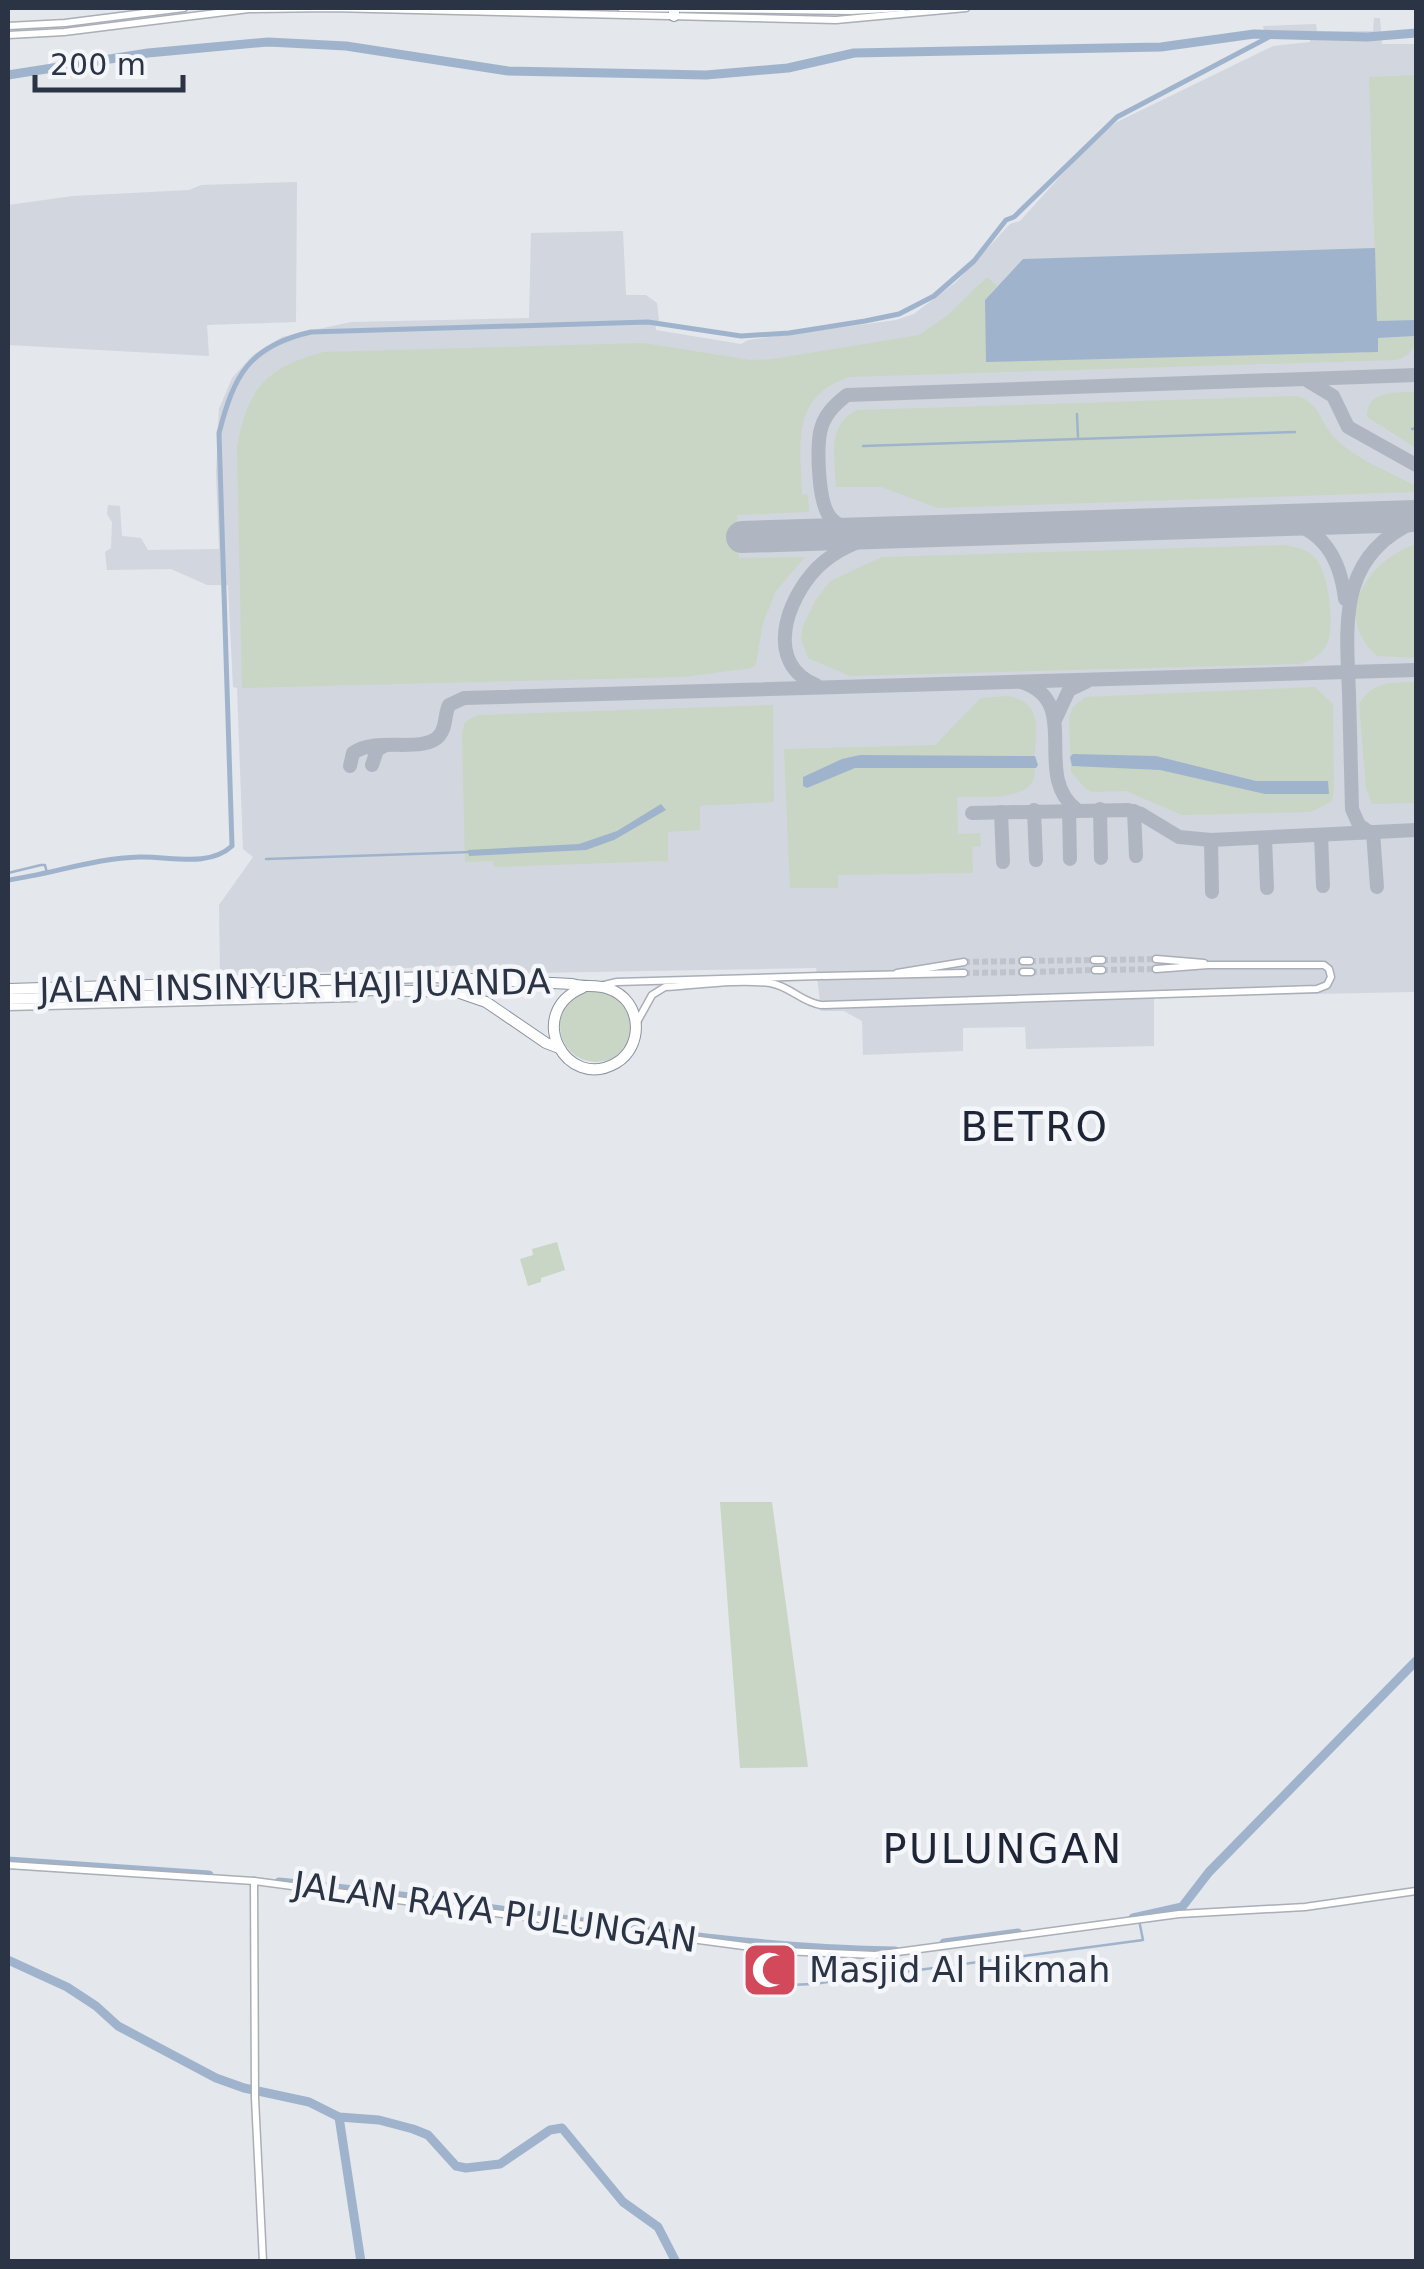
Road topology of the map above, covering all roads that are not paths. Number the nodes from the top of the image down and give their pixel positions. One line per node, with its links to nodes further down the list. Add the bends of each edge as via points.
1 (184, 8): 9 (street)
2 (621, 8): 7 (street)
3 (903, 8): 8 (street)
4 (966, 8): 6 (street)
5 (789, 9): 7 (street); 8 (street)
6 (924, 10): 8 (street)
7 (674, 12): 8 (street); 10 (street, via 249,9)
8 (801, 13)
9 (8, 26)
10 (8, 36)
11 (1156, 958): 13 (street)
12 (964, 962): 16 (street)
13 (1208, 965): 14 (street); 22 (street, via 1324,965 1331,977 1317,990 822,1005 767,983 665,986)
14 (1156, 969)
15 (964, 973): 16 (street)
16 (891, 975): 18 (street)
17 (344, 985): 19 (highway, JALAN INSINYUR HAJI JUANDA, via 464,978); 20 (highway, JALAN INSINYUR HAJI JUANDA); 21 (highway, JALAN INSINYUR HAJI JUANDA)
18 (599, 986): 19 (highway); 22 (highway, via 624,998)
19 (582, 988): 23 (highway, via 556,1012)
20 (371, 990): 21 (street, JALAN INSINYUR HAJI JUANDA, via 355,998); 23 (highway, JALAN INSINYUR HAJI JUANDA, via 465,993)
21 (9, 1000)
22 (636, 1023): 23 (highway, via 631,1048 604,1067 576,1064)
23 (559, 1048)
24 (8, 1865): 25 (street, JALAN RAYA PULUNGAN)
25 (254, 1881): 26 (street, JALAN RAYA PULUNGAN, via 785,1951 885,1954); 27 (street)
26 (1416, 1891)
27 (262, 2262)

